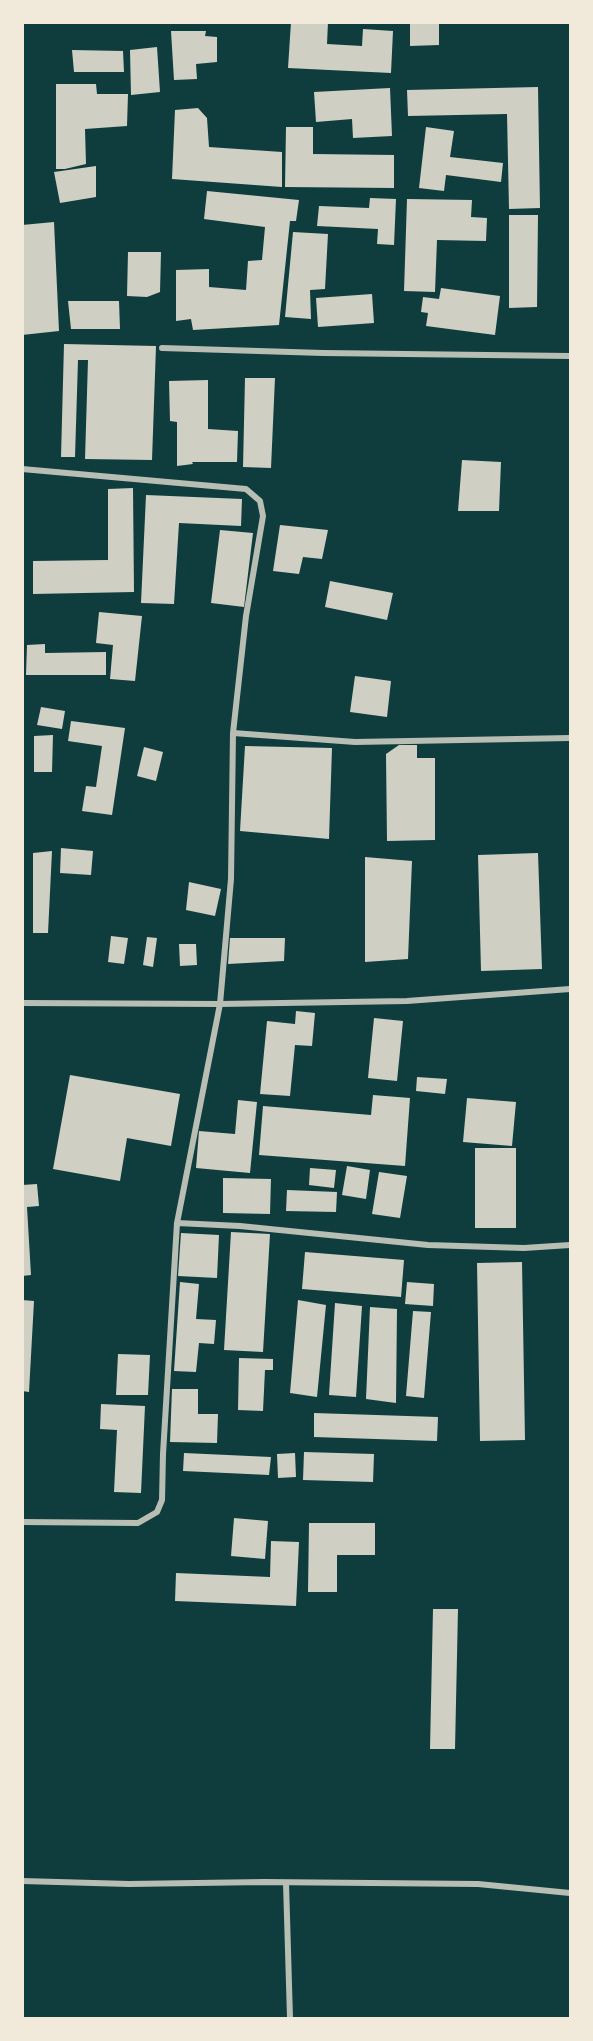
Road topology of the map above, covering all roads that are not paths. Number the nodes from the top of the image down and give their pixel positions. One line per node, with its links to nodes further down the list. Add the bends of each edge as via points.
1 (162, 348): 2 (street)
2 (570, 356)
3 (22, 469): 4 (street, via 246,489 260,501 263,516 246,616)
4 (233, 733): 5 (street, via 356,742); 8 (street, via 231,879)
5 (570, 738)
6 (570, 989): 8 (street, via 407,1001)
7 (22, 1003): 8 (street)
8 (220, 1004): 9 (street)
9 (177, 1223): 10 (street, via 428,1245); 11 (street, via 160,1507 150,1518 138,1523)
10 (570, 1245)
11 (22, 1522)
12 (22, 1881): 13 (street)
13 (286, 1883): 14 (street, via 478,1884); 15 (street)
14 (570, 1893)
15 (290, 2019)

